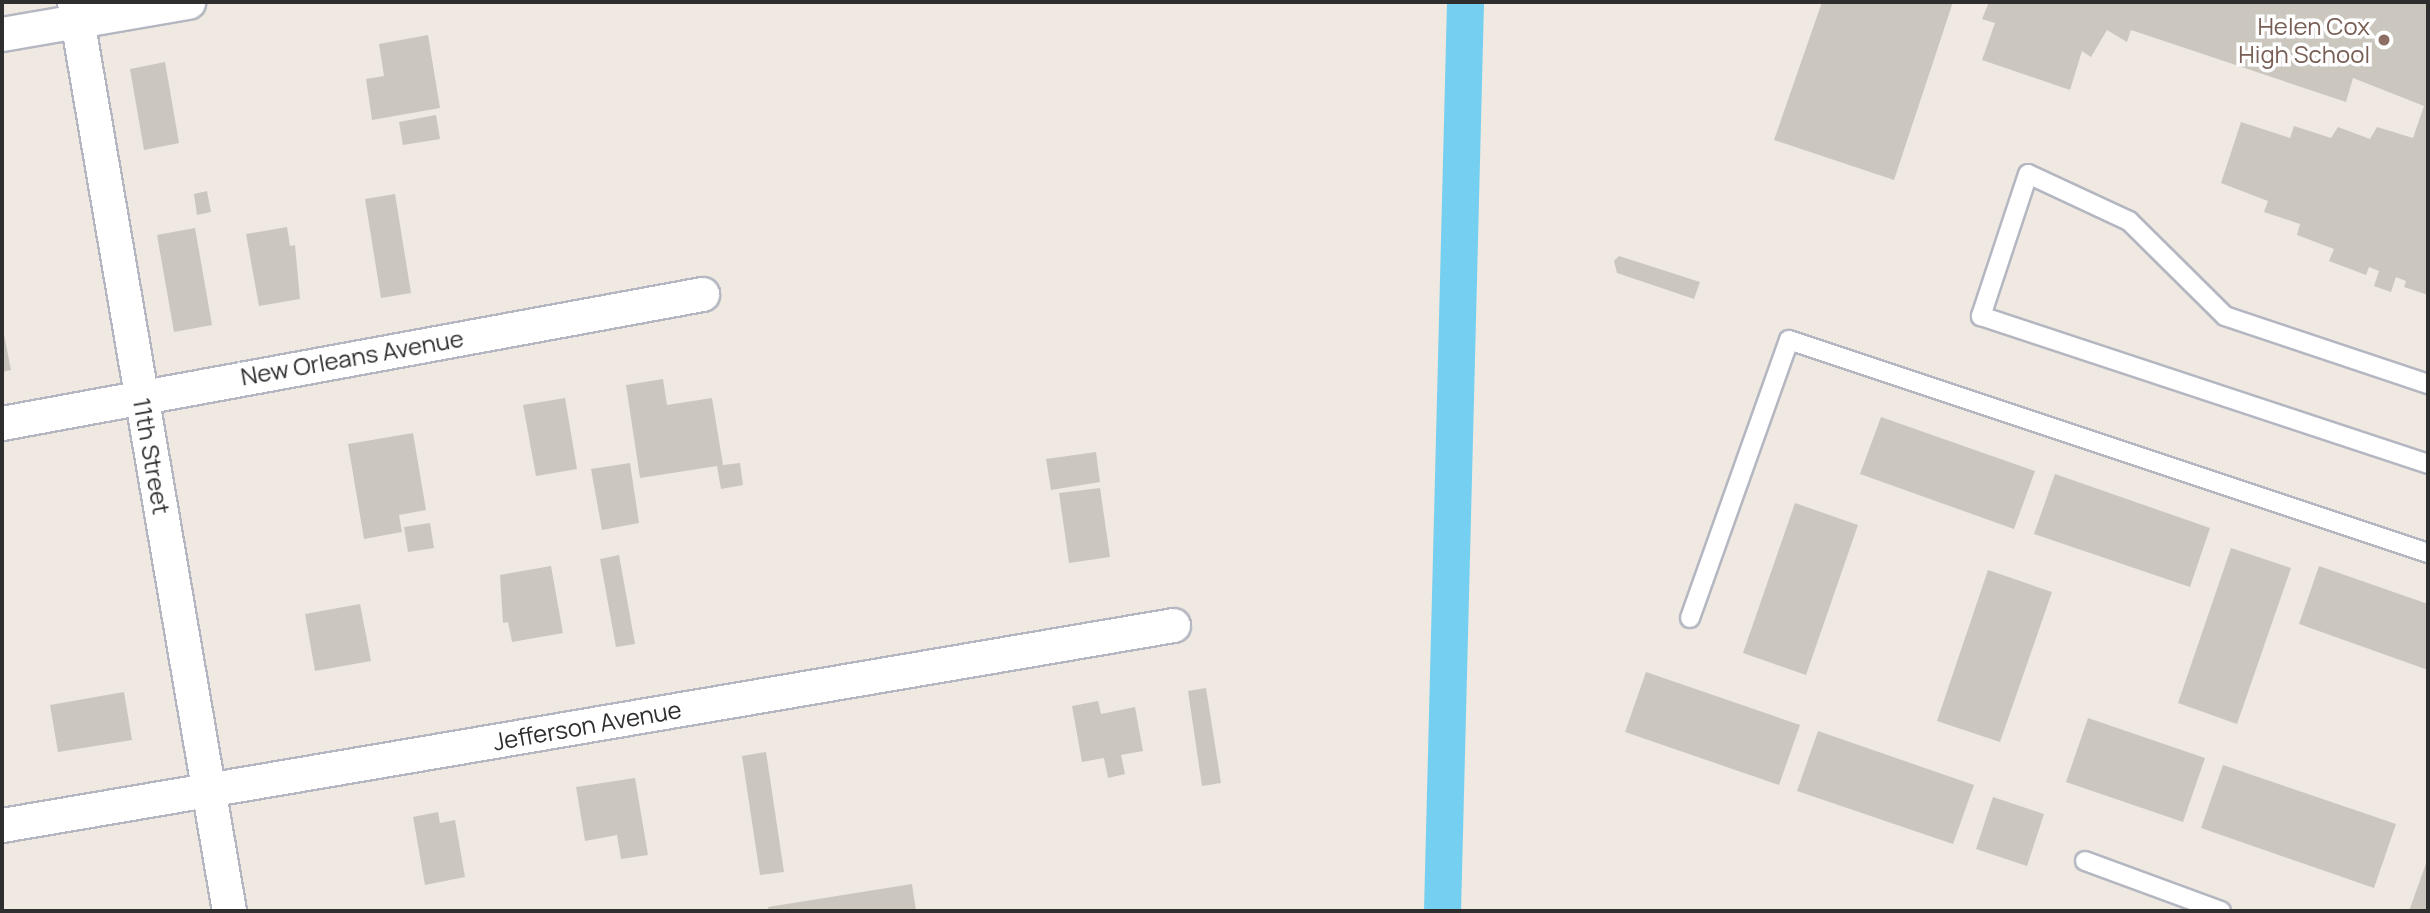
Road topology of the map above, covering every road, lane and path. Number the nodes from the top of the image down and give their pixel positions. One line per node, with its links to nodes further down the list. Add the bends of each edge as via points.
1 (188, 2): 2 (street)
2 (75, 11): 3 (street); 6 (street, 11th Street)
3 (2, 34)
4 (702, 294): 6 (street, New Orleans Avenue)
5 (2428, 384): 8 (lane, via 2225,316 2129,220 2028,174 1981,316)
6 (141, 394): 7 (street, New Orleans Avenue); 12 (street, 11th Street)
7 (2, 423)
8 (2428, 464)
9 (2428, 553): 10 (lane, via 1789,340)
10 (1690, 618)
11 (1173, 625): 12 (street, Jefferson Avenue)
12 (208, 789): 13 (street, Jefferson Avenue); 15 (street, 11th Street)
13 (2, 825)
14 (2085, 861): 16 (lane)
15 (229, 911)
16 (2221, 911)

